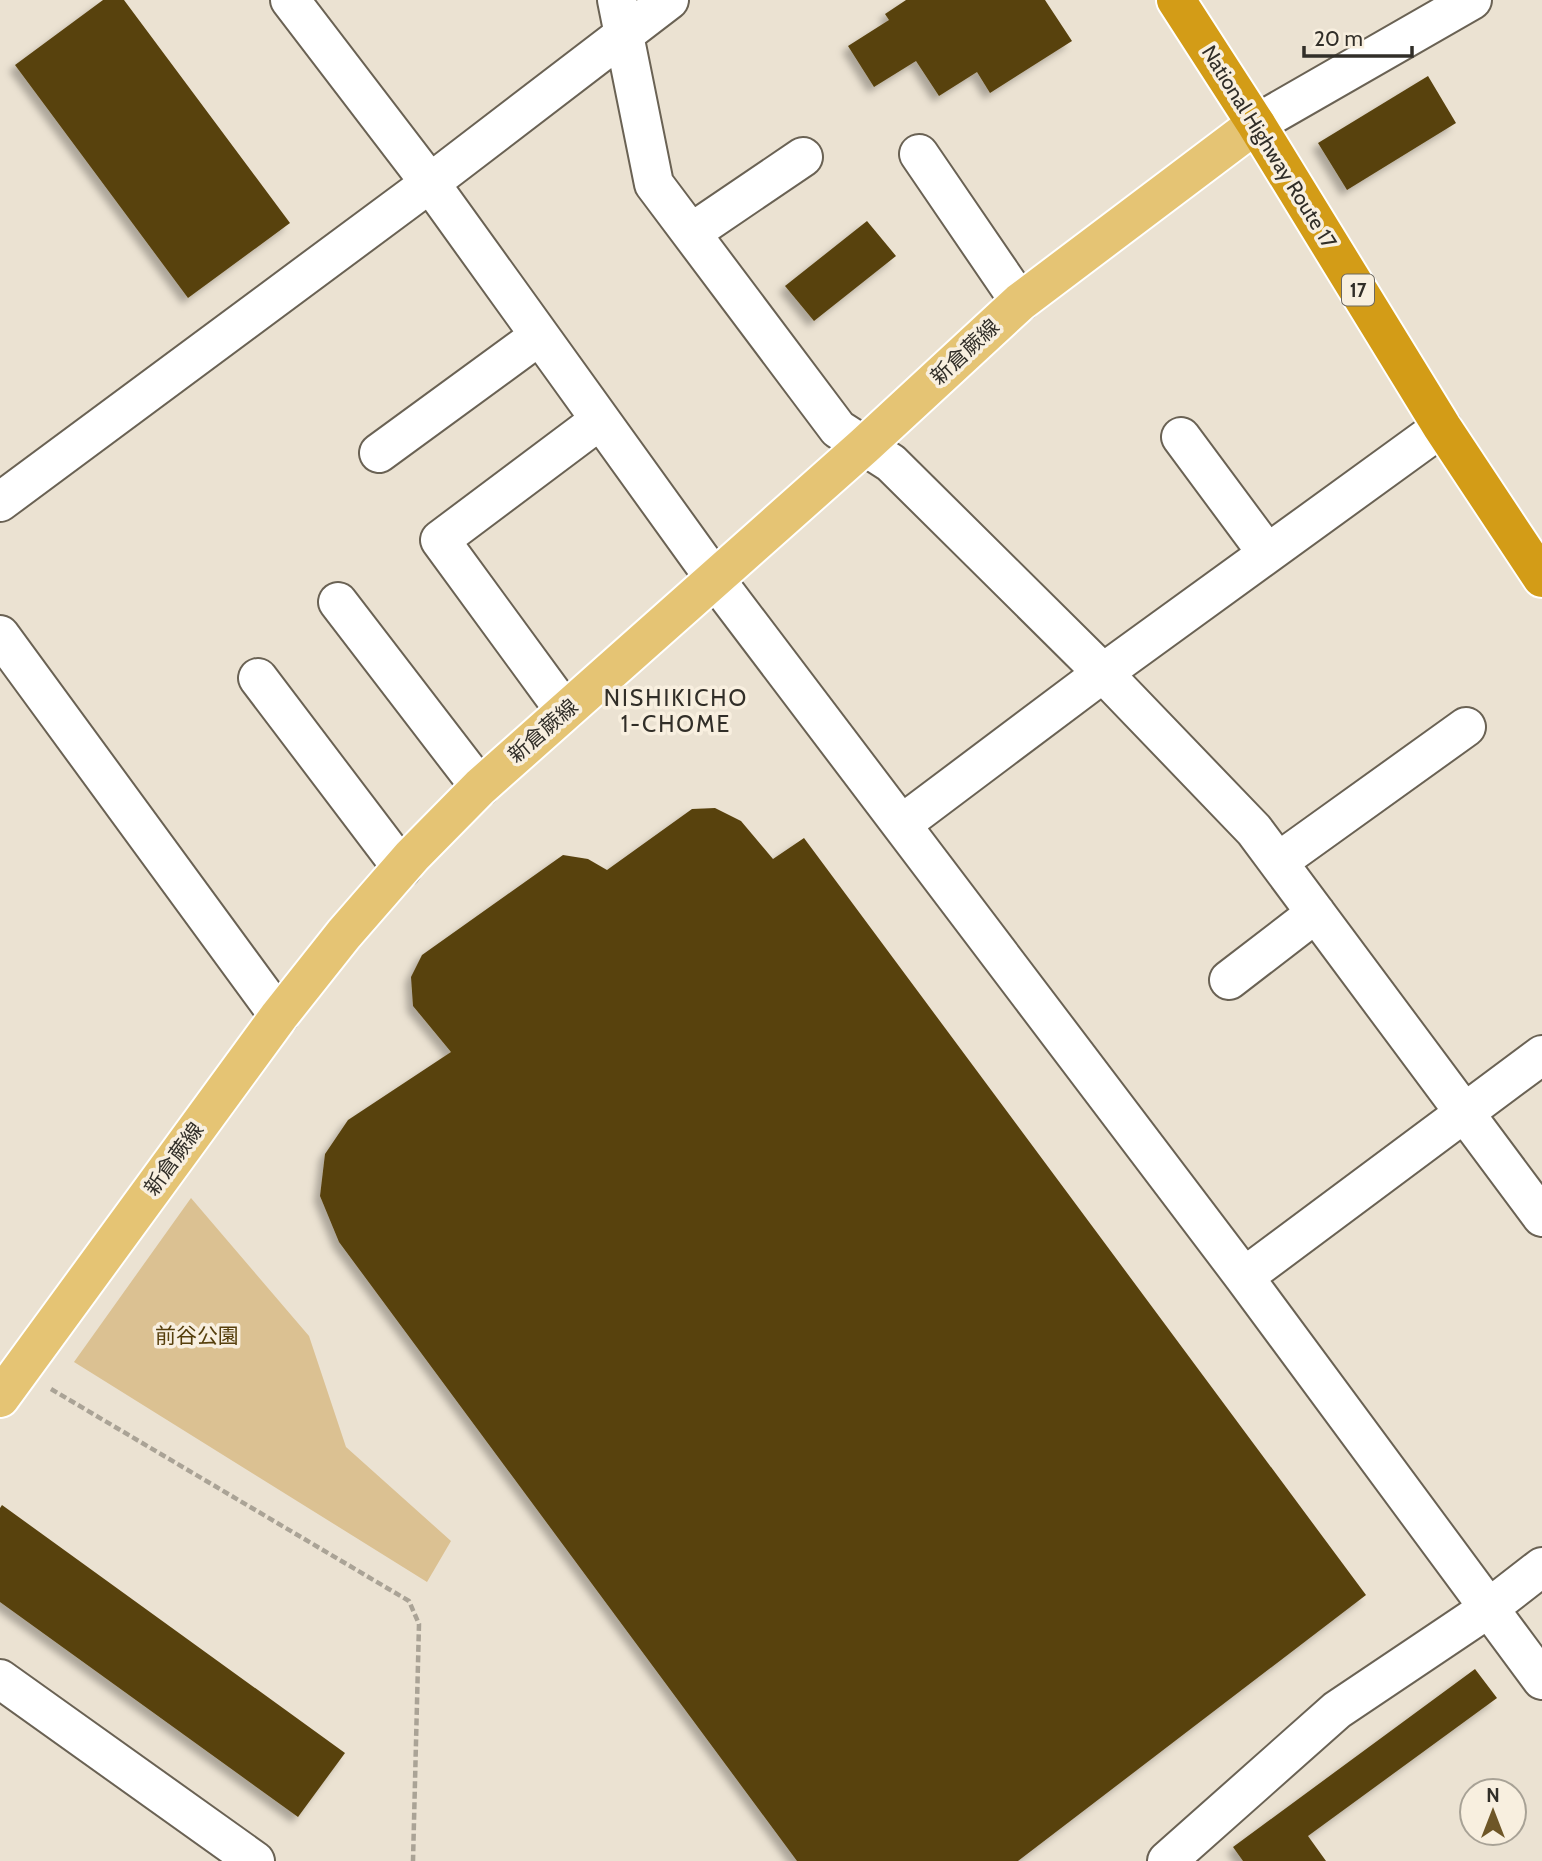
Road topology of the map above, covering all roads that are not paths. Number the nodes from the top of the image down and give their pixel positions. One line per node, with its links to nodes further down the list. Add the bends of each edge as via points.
1 (290, 0): 9 (street)
2 (669, 0): 5 (street)
3 (1176, 0): 6 (highway, National Highway Route 17 / 17)
4 (1472, 0): 6 (street)
5 (621, 16): 9 (street); 10 (street, via 654,184)
6 (1256, 124): 11 (main road, 新倉蕨線); 14 (highway, National Highway Route 17 / 17)
7 (919, 153): 11 (street)
8 (803, 157): 10 (street)
9 (430, 183): 12 (street); 18 (street)
10 (691, 233): 16 (street, via 838,429)
11 (1020, 302): 16 (main road, 新倉蕨線)
12 (539, 336): 13 (street); 17 (street)
13 (600, 420): 21 (street); 26 (street, via 440,540)
14 (1441, 427): 19 (street); 20 (highway, National Highway Route 17 / 17)
15 (1181, 437): 19 (street)
16 (864, 446): 21 (main road, 新倉蕨線); 24 (street, via 891,463)
17 (379, 453)
18 (0, 502)
19 (1267, 553): 24 (street)
20 (1542, 578)
21 (715, 579): 26 (main road, 新倉蕨線); 29 (street)
22 (338, 602): 28 (street)
23 (0, 635): 34 (street)
24 (1102, 673): 29 (street); 30 (street, via 1254,830)
25 (258, 678): 31 (street)
26 (565, 712): 28 (main road, 新倉蕨線)
27 (1466, 727): 30 (street)
28 (480, 787): 31 (main road, 新倉蕨線)
29 (902, 824): 38 (street)
30 (1278, 862): 32 (street)
31 (402, 868): 34 (main road, 新倉蕨線)
32 (1316, 913): 33 (street); 36 (street)
33 (1229, 980)
34 (279, 1016): 39 (main road, 新倉蕨線)
35 (1542, 1055): 36 (street)
36 (1465, 1114): 37 (street); 38 (street)
37 (1542, 1217)
38 (1244, 1277): 41 (street)
39 (6, 1387)
40 (1542, 1567): 41 (street)
41 (1489, 1608): 43 (street); 45 (street, via 1337,1710)
42 (0, 1679): 44 (street)
43 (1542, 1680)
44 (255, 1861)
45 (1167, 1861)

